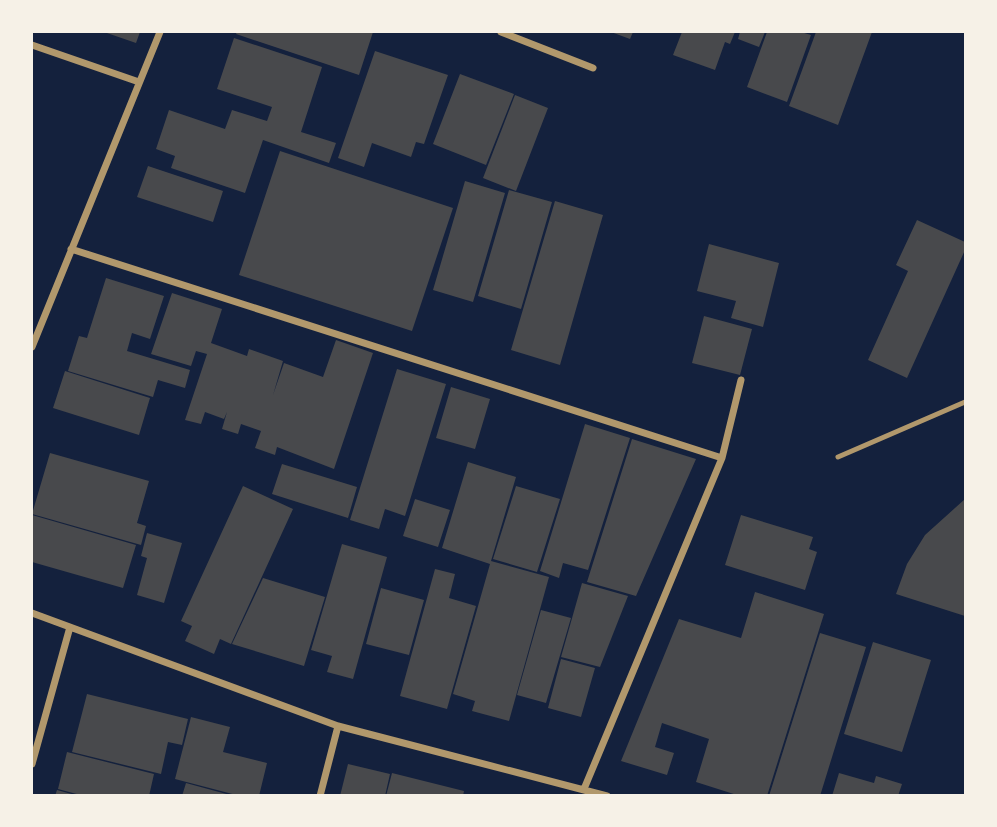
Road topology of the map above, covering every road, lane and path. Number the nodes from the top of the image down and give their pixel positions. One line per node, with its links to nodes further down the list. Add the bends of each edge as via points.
1 (160, 32): 5 (street)
2 (501, 32): 4 (street)
3 (32, 45): 5 (street)
4 (593, 68)
5 (139, 82): 6 (street)
6 (71, 249): 7 (street); 11 (street)
7 (32, 347)
8 (741, 380): 11 (street)
9 (965, 402): 10 (lane)
10 (838, 457)
11 (722, 458): 16 (street)
12 (32, 613): 13 (street)
13 (70, 628): 14 (street); 15 (street)
14 (338, 726): 16 (street); 17 (street)
15 (32, 764)
16 (584, 789): 18 (street)
17 (320, 796)
18 (607, 796)

